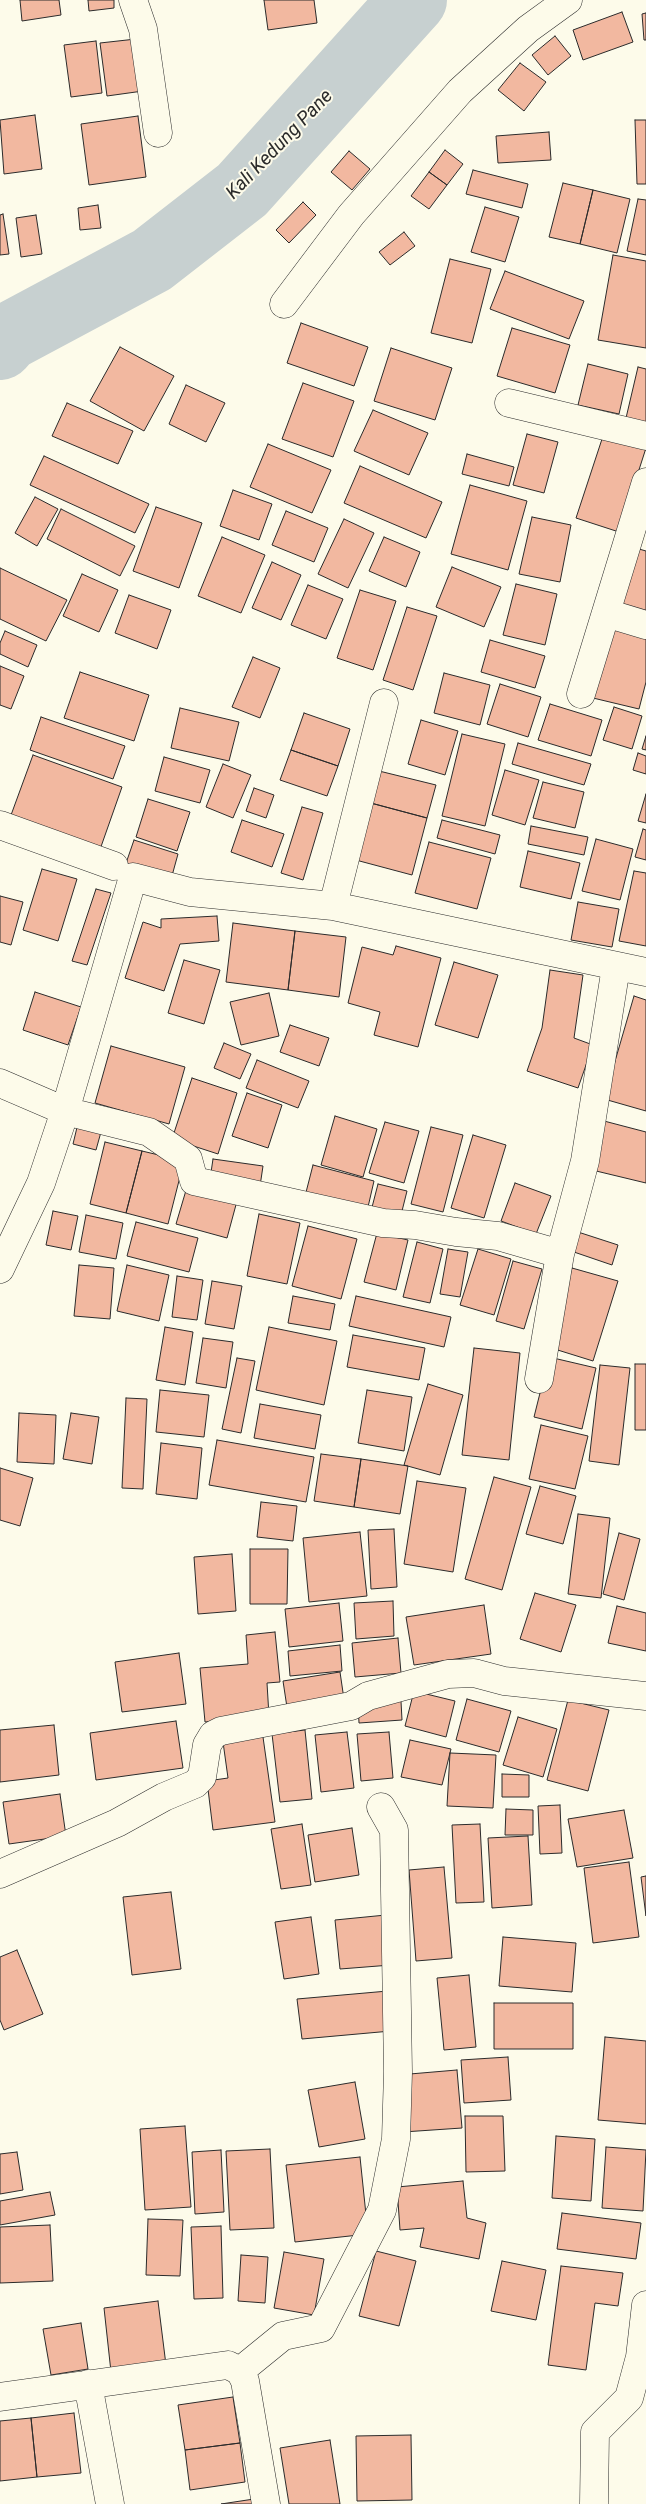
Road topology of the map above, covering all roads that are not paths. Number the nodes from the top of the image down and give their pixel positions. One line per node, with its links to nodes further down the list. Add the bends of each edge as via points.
1 (133, 0): 3 (street, via 143,30)
2 (568, 0): 4 (street, via 528,29 460,91 351,215)
3 (158, 133)
4 (284, 304)
5 (509, 403): 6 (street)
6 (646, 436)
7 (646, 482): 8 (street)
8 (606, 613): 9 (street); 10 (street)
9 (646, 625)
10 (581, 694)
11 (384, 703): 14 (street)
12 (0, 825): 13 (street)
13 (114, 866)
14 (333, 906): 15 (street); 18 (street, via 190,892 133,877)
15 (616, 967): 16 (street); 19 (street, via 585,1160)
16 (646, 972)
17 (0, 1083): 18 (street)
18 (65, 1111): 19 (street, via 149,1132 188,1159 194,1182 383,1223 498,1236); 20 (street, via 41,1183)
19 (560, 1254): 21 (street)
20 (0, 1269)
21 (539, 1379)
22 (646, 1696): 24 (street, via 504,1681 474,1673 448,1674 368,1696 351,1706 221,1731 213,1735 207,1745 202,1777 195,1784 117,1823)
23 (381, 1807): 26 (street, via 394,1830 398,2072 396,2140 382,2210 321,2328 283,2336)
24 (0, 1874)
25 (646, 2305): 31 (street, via 640,2357 629,2398 595,2432)
26 (234, 2368): 27 (street); 30 (street, via 245,2381)
27 (88, 2384): 28 (street); 29 (street)
28 (0, 2397)
29 (110, 2504)
30 (266, 2504)
31 (594, 2504)

